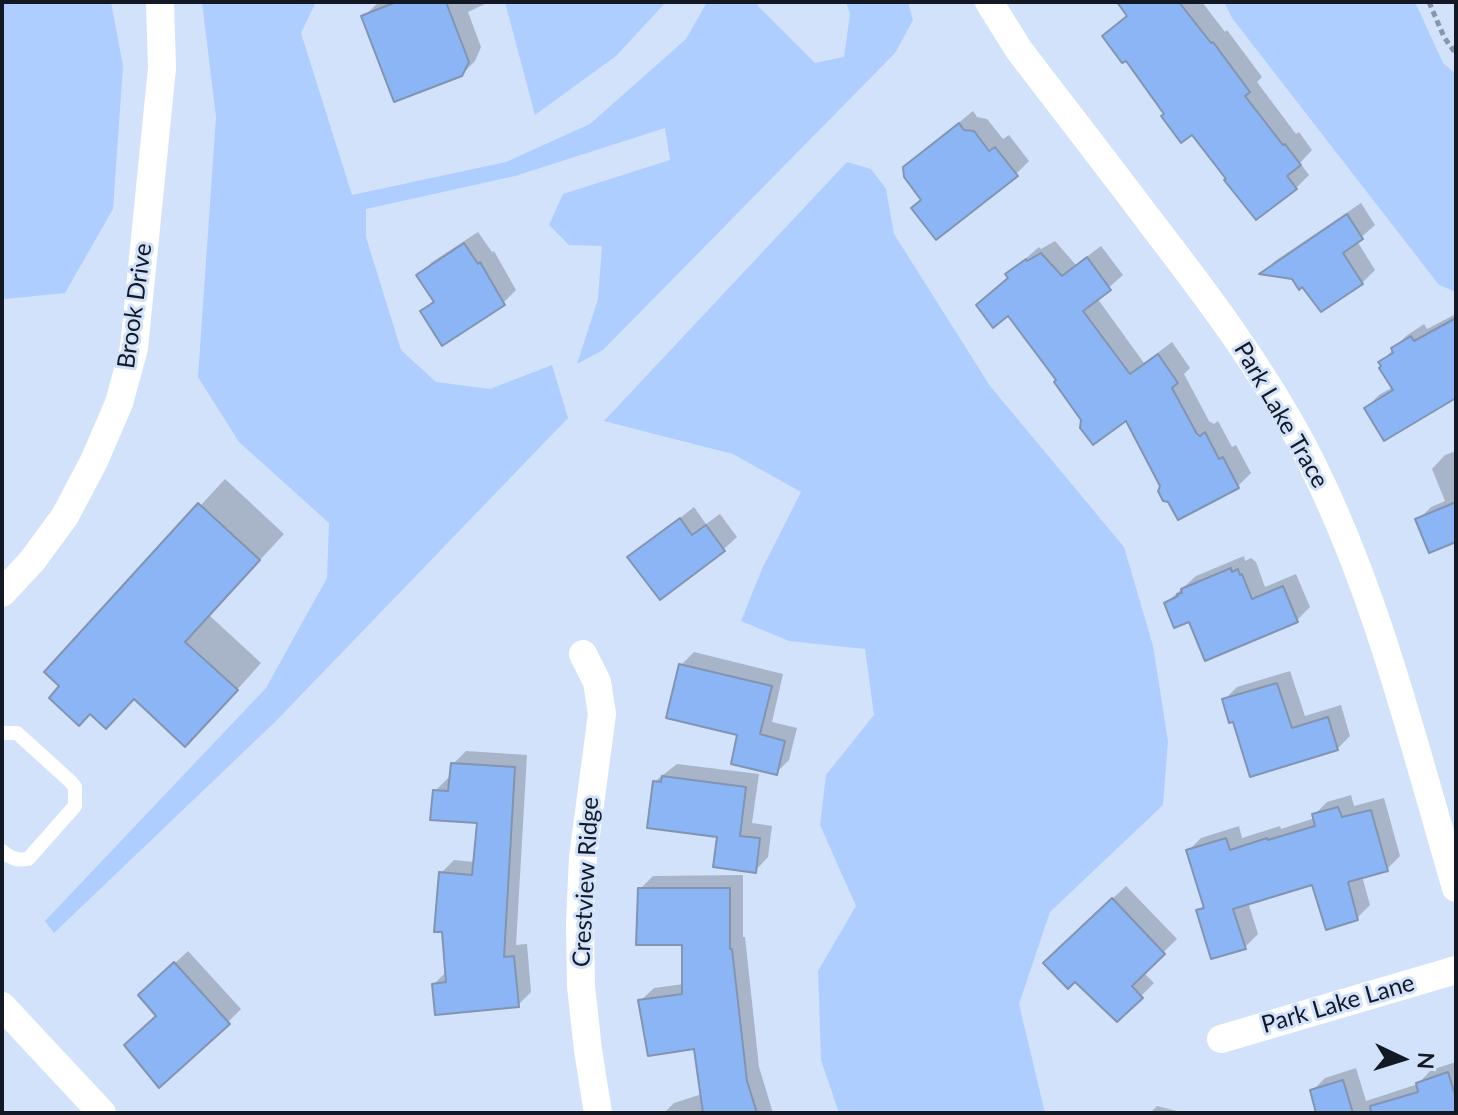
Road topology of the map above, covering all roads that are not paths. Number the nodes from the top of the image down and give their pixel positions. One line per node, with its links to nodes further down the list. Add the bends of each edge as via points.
1 (160, 2): 3 (street, Brook Drive, via 162,68 134,348 119,403 65,516)
2 (989, 2): 7 (street, Park Lake Trace, via 1019,50 1231,329 1303,448 1377,621)
3 (6, 587)
4 (583, 654): 12 (street, Crestview Ridge, via 597,682 602,714 580,922 581,986)
5 (2, 733): 6 (lane, via 17,733 75,787 75,806 28,859)
6 (2, 851)
7 (1456, 888)
8 (1456, 970): 10 (street, Park Lake Lane)
9 (2, 1006): 11 (street)
10 (1221, 1039)
11 (102, 1113)
12 (598, 1113)

